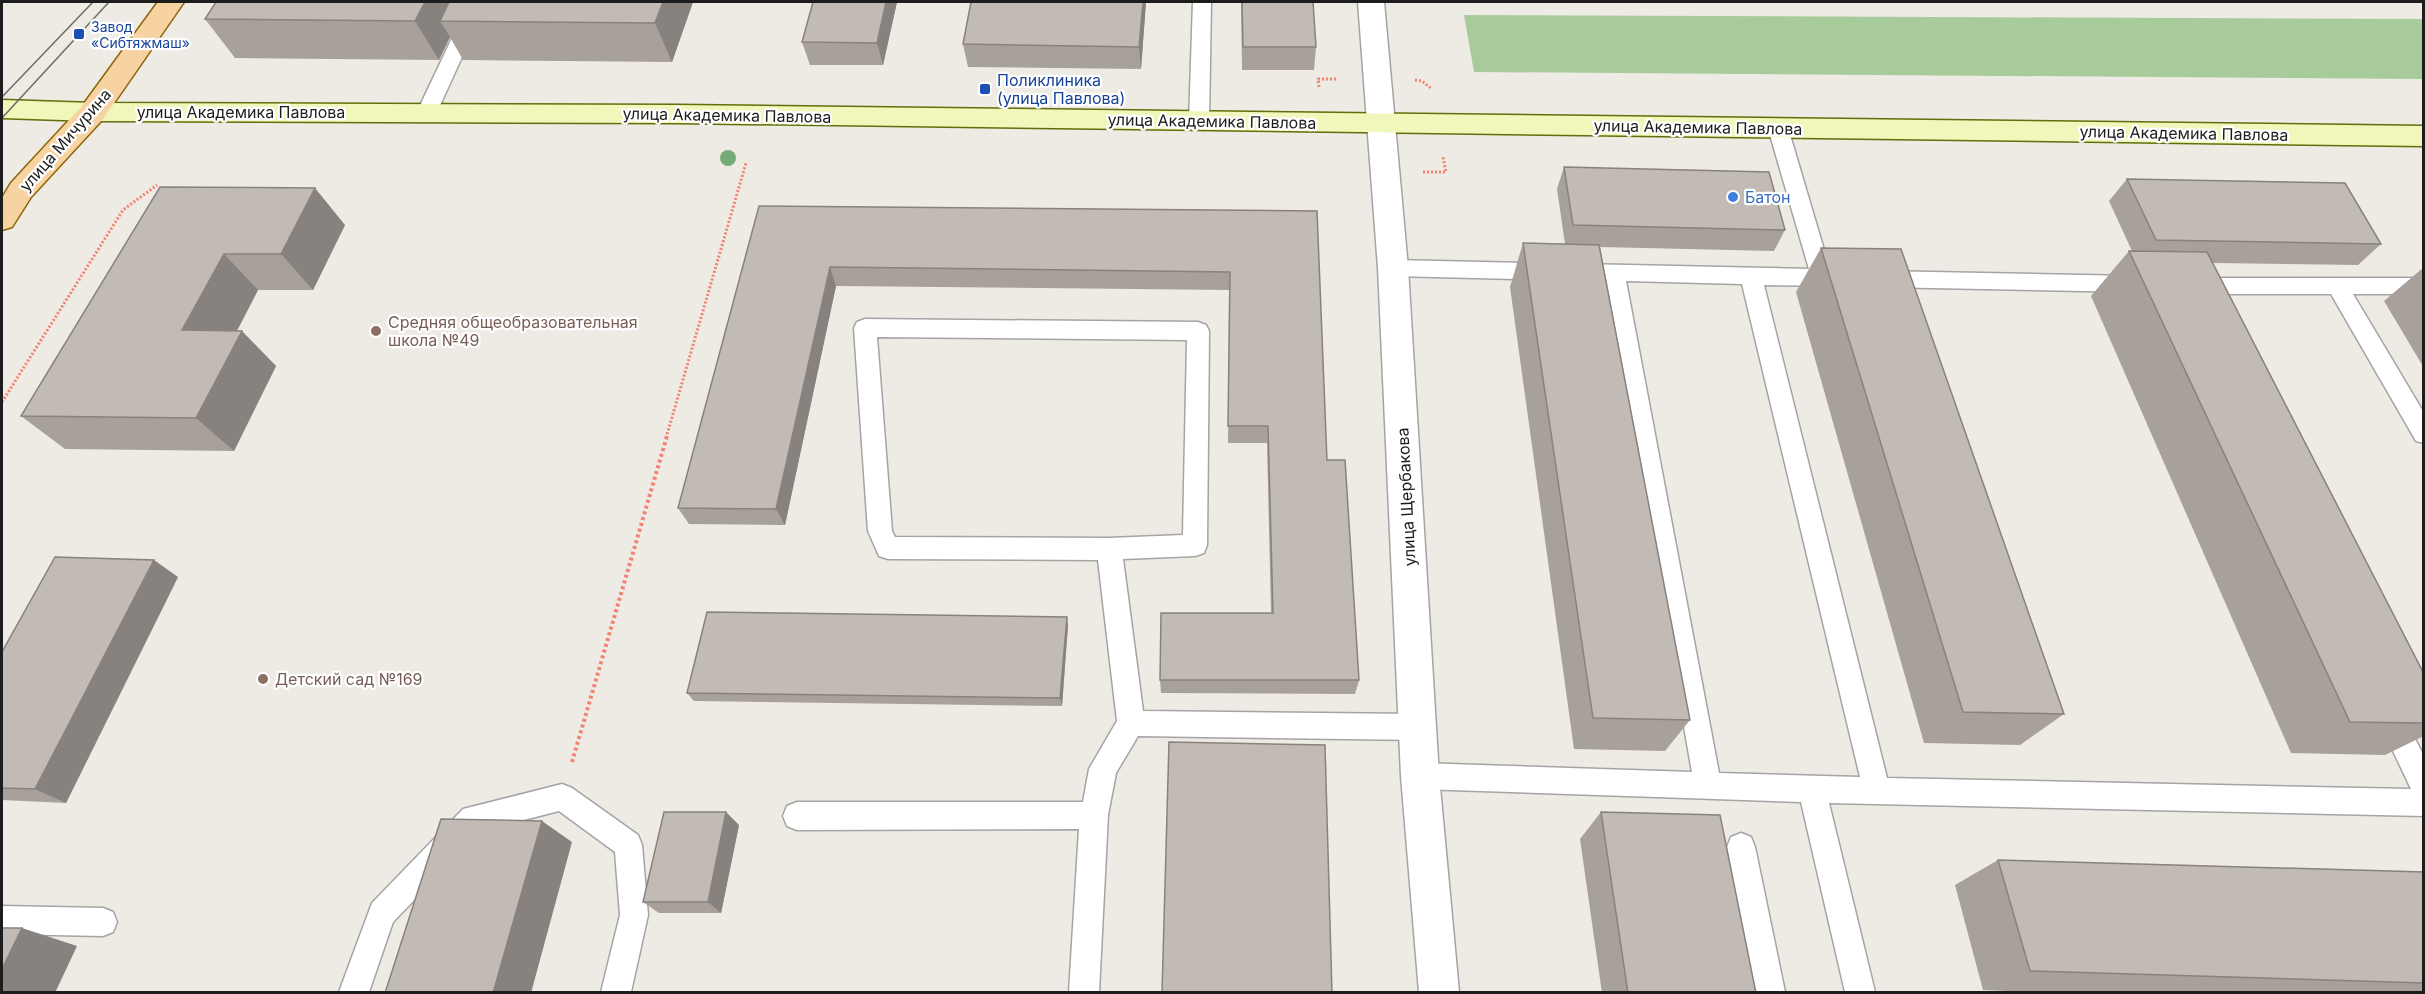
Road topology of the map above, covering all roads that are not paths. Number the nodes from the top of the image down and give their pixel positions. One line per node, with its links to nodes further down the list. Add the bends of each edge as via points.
1 (171, 2): 6 (main road, улица Мичурина)
2 (478, 2): 7 (lane)
3 (1202, 2): 8 (lane)
4 (1371, 2): 9 (street, улица Щербакова)
5 (2, 109): 6 (main road, улица Академика Павлова)
6 (93, 112): 7 (main road, улица Академика Павлова); 12 (main road, улица Мичурина, via 21,190)
7 (427, 112): 8 (main road, улица Академика Павлова)
8 (1199, 121): 9 (main road, улица Академика Павлова)
9 (1381, 124): 10 (main road, улица Академика Павлова); 13 (street, улица Щербакова)
10 (1778, 128): 11 (main road, улица Академика Павлова); 16 (lane)
11 (2424, 136)
12 (2, 220)
13 (1393, 268): 14 (lane); 23 (street, улица Щербакова)
14 (1614, 274): 15 (lane); 25 (lane)
15 (1751, 276): 16 (lane); 28 (lane)
16 (1822, 278): 17 (lane, via 2175,291)
17 (2337, 286): 18 (lane); 19 (lane)
18 (2424, 286)
19 (2424, 434)
20 (1109, 549): 20 (lane, via 1195,545 1198,331 865,328 880,531 888,548); 22 (lane)
21 (2377, 690): 26 (lane)
22 (1131, 723): 23 (lane); 30 (lane, via 1103,769)
23 (1418, 727): 24 (street, улица Щербакова)
24 (1420, 776): 25 (lane); 38 (street, улица Щербакова)
25 (1708, 785): 27 (lane)
26 (2424, 786)
27 (1812, 789): 28 (lane); 40 (lane)
28 (1877, 791): 29 (lane)
29 (2424, 803)
30 (1094, 815): 31 (lane); 37 (lane)
31 (797, 816)
32 (1741, 847): 39 (lane)
33 (2, 920): 34 (lane)
34 (103, 922)
35 (354, 993): 36 (lane, via 382,913 473,819 562,797 628,844 634,915)
36 (616, 993)
37 (1084, 993)
38 (1439, 993)
39 (1770, 993)
40 (1860, 993)

